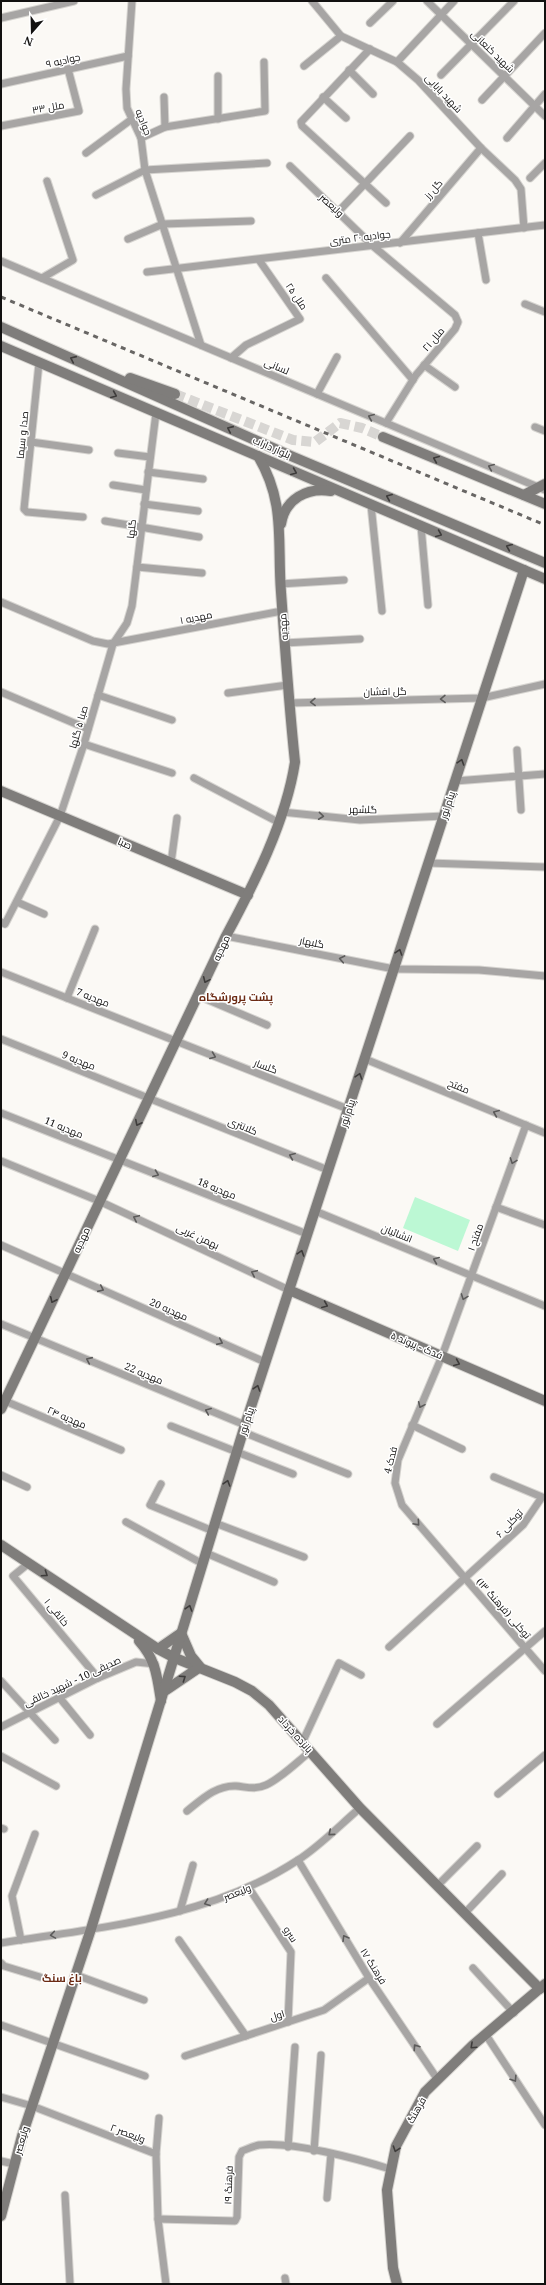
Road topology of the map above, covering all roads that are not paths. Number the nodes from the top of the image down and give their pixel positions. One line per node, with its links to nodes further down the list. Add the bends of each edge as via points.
1 (74, 1): 9 (street)
2 (132, 1): 15 (street, جوادیه)
3 (312, 1): 12 (street, شهید بابایی)
4 (393, 1): 10 (street)
5 (427, 1): 8 (street, شهید کنعانی)
6 (454, 1): 8 (street)
7 (514, 1): 13 (street)
8 (441, 14): 13 (street, شهید کنعانی); 17 (street)
9 (1, 18)
10 (370, 23)
11 (545, 34): 23 (street)
12 (341, 36): 14 (street, شهید بابایی); 18 (street)
13 (472, 45): 21 (street); 23 (street, شهید کنعانی)
14 (370, 49): 17 (street, شهید بابایی); 20 (street)
15 (128, 56): 19 (street, جوادیه ۹); 33 (street, جوادیه, via 127,95)
16 (264, 62): 34 (street, via 265,111)
17 (397, 62): 40 (street, شهید بابایی, via 418,80)
18 (304, 66)
19 (68, 69): 24 (street, جوادیه ۹); 35 (street, ملل ۳۳, via 79,112)
20 (349, 70): 25 (street); 28 (street)
21 (441, 75)
22 (218, 76): 34 (street)
23 (505, 76): 29 (street); 30 (street, شهید کنعانی)
24 (1, 84)
25 (374, 94)
26 (545, 94): 30 (street)
27 (164, 97): 36 (street)
28 (323, 97): 32 (street); 48 (street, via 303,117 302,126)
29 (482, 100)
30 (534, 105): 31 (street, شهید کنعانی); 39 (street)
31 (545, 116)
32 (346, 118)
33 (132, 119): 38 (street, جوادیه); 41 (street)
34 (218, 119): 36 (street)
35 (1, 126)
36 (165, 126): 38 (street)
37 (410, 136): 48 (street)
38 (141, 138): 45 (street, جوادیه)
39 (507, 138)
40 (481, 148): 55 (street, شهید بابایی, via 521,189); 58 (street, گل رز)
41 (86, 153)
42 (267, 163): 45 (street)
43 (545, 164): 46 (street)
44 (290, 166): 51 (street, ولیعصر)
45 (145, 170): 49 (street); 53 (street, جوادیه)
46 (530, 178)
47 (47, 181): 64 (street, via 73,260)
48 (365, 183): 50 (street); 51 (street)
49 (96, 195)
50 (386, 203)
51 (339, 211): 59 (street, ولیعصر)
52 (251, 221): 53 (street)
53 (163, 224): 57 (street); 62 (street, جوادیه)
54 (545, 225): 55 (street, جوادیه ۲۰ متری)
55 (524, 228): 56 (street, جوادیه ۲۰ متری)
56 (478, 233): 58 (street, جوادیه ۲۰ متری); 66 (street)
57 (128, 239)
58 (400, 243): 59 (street, جوادیه ۲۰ متری)
59 (373, 246): 60 (street, جوادیه ۲۰ متری); 77 (street, ملل ۲۱, via 455,315 458,322)
60 (259, 260): 62 (street, جوادیه ۲۰ متری); 75 (street, ملل ۲۵, via 300,319 246,346)
61 (1, 261): 64 (street, لسانی)
62 (178, 270): 63 (street, جوادیه ۲۰ متری); 71 (street, جوادیه)
63 (147, 272)
64 (42, 278): 71 (street, لسانی)
65 (326, 278): 79 (street)
66 (486, 280)
67 (525, 304): 68 (street)
68 (545, 312)
69 (1, 326): 70 (main road, بلوار داراب)
70 (22, 336): 73 (main road); 78 (main road, بلوار داراب, one-way to 70)
71 (201, 345): 75 (street, لسانی)
72 (1, 346): 73 (main road, بلوار داراب)
73 (14, 352): 76 (main road, بلوار داراب)
74 (337, 357): 82 (street)
75 (232, 358): 82 (street, لسانی)
76 (39, 363): 83 (main road, بلوار داراب, one-way to 83); 88 (street, صدا و سیما)
77 (424, 365): 79 (street, ملل ۲۱); 80 (street)
78 (94, 369): 81 (main road, via 131,378); 110 (main road, بلوار داراب, one-way to 78, via 291,456)
79 (413, 380): 84 (street, ملل ۲۱)
80 (455, 388)
81 (175, 394)
82 (317, 394): 84 (street, لسانی, one-way to 82)
83 (156, 413): 91 (main road, بلوار داراب); 92 (street, گلها)
84 (386, 423): 96 (street, لسانی, one-way to 84)
85 (535, 427): 86 (street)
86 (545, 431)
87 (383, 438): 99 (main road, one-way to 87)
88 (31, 442): 89 (street); 104 (street, صدا و سیما, via 24,509 27,512)
89 (89, 450)
90 (118, 454): 92 (street)
91 (258, 456): 98 (main road, بلوار داراب, one-way to 98); 108 (main road, مهدیه, via 273,485 278,506)
92 (150, 457): 93 (street, گلها)
93 (148, 472): 94 (street); 97 (street, گلها)
94 (203, 479)
95 (113, 485): 97 (street)
96 (543, 488): 99 (main road)
97 (146, 490): 100 (street, گلها)
98 (346, 494): 102 (main road, بلوار داراب); 108 (main road, via 319,489 301,495 288,504)
99 (524, 495): 101 (main road)
100 (144, 504): 103 (street); 107 (street, گلها)
101 (545, 504)
102 (371, 505): 106 (main road, بلوار داراب); 120 (street)
103 (198, 511)
104 (83, 517)
105 (105, 521): 107 (street)
106 (422, 526): 112 (main road, بلوار داراب, one-way to 112); 118 (street)
107 (141, 527): 109 (street); 111 (street, گلها)
108 (279, 532): 116 (main road, مهدیه)
109 (199, 537)
110 (545, 562)
111 (137, 566): 113 (street); 123 (street, گلها, via 129,618)
112 (524, 570): 114 (main road, بلوار داراب); 129 (main road, پیام نور)
113 (202, 574)
114 (545, 579)
115 (344, 580): 116 (street)
116 (280, 584): 119 (main road, مهدیه)
117 (1, 602): 123 (street, مهدیه ۱, via 93,641)
118 (428, 605)
119 (282, 611): 122 (main road, مهدیه); 123 (street, مهدیه ۱)
120 (382, 611)
121 (360, 639): 122 (street)
122 (284, 642): 125 (main road, مهدیه)
123 (113, 644): 128 (street, صبا ۵ گلها)
124 (545, 684): 129 (street, گل افشان)
125 (288, 685): 127 (street); 130 (main road, مهدیه)
126 (1, 692): 132 (street)
127 (228, 693)
128 (98, 695): 131 (street); 132 (street, صبا ۵ گلها)
129 (482, 698): 130 (street, گل افشان, one-way to 130); 139 (main road, پیام نور, one-way to 129)
130 (289, 703): 142 (main road, مهدیه, via 295,762 292,784)
131 (172, 720)
132 (88, 729): 133 (street, صبا ۵ گلها)
133 (84, 744): 135 (street); 143 (street, صبا ۵ گلها)
134 (516, 750): 137 (street)
135 (172, 773)
136 (545, 774): 137 (street)
137 (518, 776): 139 (street); 141 (street)
138 (194, 778): 146 (street)
139 (455, 781): 144 (main road, پیام نور)
140 (1, 791): 143 (main road, صبا)
141 (521, 810)
142 (282, 812): 144 (street, گلشهر, one-way to 144, via 360,820); 146 (main road, مهدیه)
143 (60, 816): 147 (main road, صبا); 151 (street, صبا ۵ گلها)
144 (444, 816): 148 (main road, پیام نور)
145 (177, 818): 147 (street)
146 (278, 822): 150 (main road, مهدیه)
147 (172, 863): 150 (main road, صبا)
148 (428, 863): 149 (street); 156 (main road, پیام نور, one-way to 148)
149 (545, 867)
150 (248, 895): 155 (main road, مهدیه)
151 (17, 902): 152 (street); 153 (street, صبا ۵ گلها)
152 (44, 914)
153 (3, 923)
154 (95, 929): 160 (street)
155 (226, 936): 156 (street, گلبهار, one-way to 155); 159 (main road, مهدیه, one-way to 159)
156 (394, 969): 158 (street, گلبهار, via 479,970); 164 (main road, پیام نور)
157 (1, 972): 160 (street, مهدیه 7)
158 (545, 976)
159 (199, 996): 161 (street); 163 (main road, مهدیه)
160 (67, 998): 163 (street, مهدیه 7)
161 (267, 1025)
162 (1, 1039): 165 (street, مهدیه 9)
163 (177, 1042): 165 (main road, مهدیه); 166 (street, گلسار, one-way to 166)
164 (365, 1059): 166 (main road, پیام نور, one-way to 164); 168 (street, مفتح, one-way to 164)
165 (150, 1100): 170 (main road, مهدیه, one-way to 170); 172 (street, کلانتری, one-way to 165)
166 (348, 1109): 172 (main road, پیام نور)
167 (1, 1112): 170 (street, مهدیه 11)
168 (526, 1125): 169 (street, مفتح); 174 (street, مفتح ۱, one-way to 174)
169 (545, 1133)
170 (119, 1160): 173 (main road, مهدیه); 177 (street, مهدیه 18, one-way to 177)
171 (1, 1161): 173 (street, بهمن غربی)
172 (328, 1170): 175 (main road, پیام نور)
173 (99, 1201): 179 (main road, مهدیه); 181 (street, بهمن غربی, one-way to 173)
174 (496, 1207): 176 (street); 180 (street, مفتح ۱)
175 (315, 1211): 177 (main road, پیام نور); 180 (street, انشائیان, one-way to 175)
176 (545, 1225)
177 (307, 1234): 181 (main road, پیام نور, one-way to 177)
178 (1, 1244): 179 (street, مهدیه 20)
179 (65, 1274): 184 (main road, مهدیه, one-way to 184); 186 (street, مهدیه 20, one-way to 186)
180 (472, 1274): 182 (street, انشائیان); 185 (street, مفتح ۱, one-way to 185)
181 (289, 1290): 185 (main road, فدک - پیوند ۵, one-way to 185); 186 (main road, پیام نور)
182 (545, 1306)
183 (1, 1324): 184 (street, مهدیه 22)
184 (35, 1338): 188 (main road, مهدیه); 191 (street, مهدیه 22, one-way to 184)
185 (442, 1356): 187 (main road, فدک - پیوند ۵, one-way to 187); 189 (street, فدک 4, one-way to 189)
186 (265, 1362): 191 (main road, پیام نور, one-way to 186)
187 (545, 1401)
188 (3, 1405): 193 (street, مهدیه ۲۴)
189 (412, 1425): 192 (street); 208 (street, فدک 4, one-way to 208, via 398,1460 395,1483 402,1505)
190 (171, 1426): 194 (street)
191 (244, 1428): 194 (main road, پیام نور); 196 (street, مهدیه 22)
192 (462, 1449)
193 (122, 1450)
194 (237, 1452): 195 (street); 202 (main road, پیام نور, one-way to 194)
195 (293, 1474)
196 (348, 1474)
197 (1, 1475): 200 (street)
198 (494, 1477): 208 (street, توکلی ۶, via 542,1497 523,1526)
199 (161, 1484): 202 (street, via 150,1505)
200 (27, 1487)
201 (126, 1522): 207 (street)
202 (214, 1527): 204 (main road, پیام نور); 205 (street)
203 (1, 1545): 206 (main road, پانزده خرداد)
204 (206, 1553): 207 (main road, پیام نور); 209 (street)
205 (304, 1557)
206 (29, 1563): 211 (main road, پانزده خرداد, one-way to 211); 221 (street, خالقی ١, via 13,1576)
207 (203, 1564): 212 (main road, پیام نور, one-way to 207)
208 (464, 1577): 213 (street); 214 (street, توکلی (فرهنگ ۱۳))
209 (274, 1582)
210 (545, 1631): 214 (street)
211 (131, 1632): 215 (main road, پانزده خرداد); 217 (main road, ولیعصر, via 148,1651)
212 (182, 1633): 215 (main road); 216 (main road, پیام نور); 218 (main road, via 191,1656)
213 (389, 1647)
214 (526, 1648): 219 (street, توکلی (فرهنگ ۱۳)); 227 (street)
215 (158, 1649): 216 (main road, پانزده خرداد)
216 (175, 1658): 218 (main road, پانزده خرداد); 223 (main road, ولیعصر)
217 (155, 1664): 221 (street, صدیقی 10 - شهید خالقی, via 136,1662); 225 (main road, ولیعصر)
218 (200, 1667): 223 (main road, one-way to 218); 231 (main road, پانزده خرداد, via 252,1691)
219 (545, 1671)
220 (361, 1675): 231 (street, via 339,1663)
221 (98, 1678): 224 (street, صدیقی 10 - شهید خالقی)
222 (1, 1681): 226 (street)
223 (166, 1690): 225 (main road, ولیعصر)
224 (59, 1697): 226 (street, صدیقی 10 - شهید خالقی); 229 (street)
225 (162, 1703): 248 (main road, ولیعصر)
226 (28, 1713): 228 (street, صدیقی 10 - شهید خالقی); 230 (street)
227 (438, 1724)
228 (1, 1728)
229 (90, 1735)
230 (55, 1740)
231 (303, 1741): 232 (main road, پانزده خرداد)
232 (311, 1751): 237 (main road, پانزده خرداد); 238 (street, via 266,1785 251,1789 222,1787)
233 (1, 1756): 235 (street)
234 (545, 1756): 236 (street)
235 (56, 1786)
236 (498, 1794)
237 (360, 1808): 241 (street, ولیعصر, one-way to 241); 244 (main road, پانزده خرداد)
238 (187, 1811)
239 (35, 1834): 249 (street, via 12,1896)
240 (476, 1846): 244 (street)
241 (298, 1860): 245 (street, ولیعصر); 256 (street, فرهنگ ۱۷, one-way to 241)
242 (193, 1865): 246 (street)
243 (502, 1874): 247 (street)
244 (438, 1885): 247 (main road, پانزده خرداد)
245 (249, 1888): 246 (street, ولیعصر, one-way to 246); 260 (street, سرو, via 291,1952)
246 (180, 1912): 248 (street, ولیعصر)
247 (465, 1913): 257 (main road, پانزده خرداد)
248 (91, 1929): 249 (street, one-way to 249); 254 (main road, ولیعصر)
249 (21, 1940): 251 (street)
250 (179, 1940): 263 (street)
251 (1, 1944)
252 (1, 1963): 255 (street)
253 (473, 1968): 259 (street)
254 (76, 1975): 258 (street); 264 (main road, ولیعصر)
255 (40, 1977)
256 (369, 1978): 260 (street, اول, via 324,2010); 269 (street, فرهنگ ۱۷, one-way to 256)
257 (543, 1987): 259 (main road, فرهنگ)
258 (144, 2000)
259 (514, 2013): 262 (main road, فرهنگ)
260 (288, 2022): 263 (street, اول)
261 (1, 2025): 264 (street)
262 (486, 2035): 269 (main road, فرهنگ, one-way to 269); 273 (street, one-way to 273)
263 (246, 2036): 267 (street, اول)
264 (53, 2044): 268 (street); 271 (main road, ولیعصر)
265 (296, 2047): 274 (street)
266 (321, 2055): 275 (street)
267 (185, 2056)
268 (145, 2076)
269 (438, 2080): 280 (main road, فرهنگ, one-way to 280, via 425,2092 396,2146)
270 (1, 2097): 271 (street, ولیعصر ٢)
271 (32, 2106): 276 (street, ولیعصر ٢); 279 (main road, ولیعصر)
272 (159, 2118): 276 (street)
273 (545, 2126)
274 (288, 2147): 275 (street, فرهنگ ۱۹); 284 (street, فرهنگ ۱۹, via 258,2145 242,2151 239,2157 235,2221)
275 (314, 2151): 277 (street, فرهنگ ۱۹)
276 (156, 2154): 284 (street)
277 (331, 2154): 280 (street, فرهنگ ۱۹); 282 (street)
278 (1, 2161): 279 (street)
279 (14, 2164): 283 (main road, ولیعصر)
280 (390, 2169): 287 (main road, فرهنگ, via 387,2190 393,2268)
281 (65, 2195): 285 (street)
282 (327, 2198)
283 (1, 2216)
284 (158, 2219): 286 (street)
285 (70, 2284)
286 (166, 2284)
287 (397, 2284)

